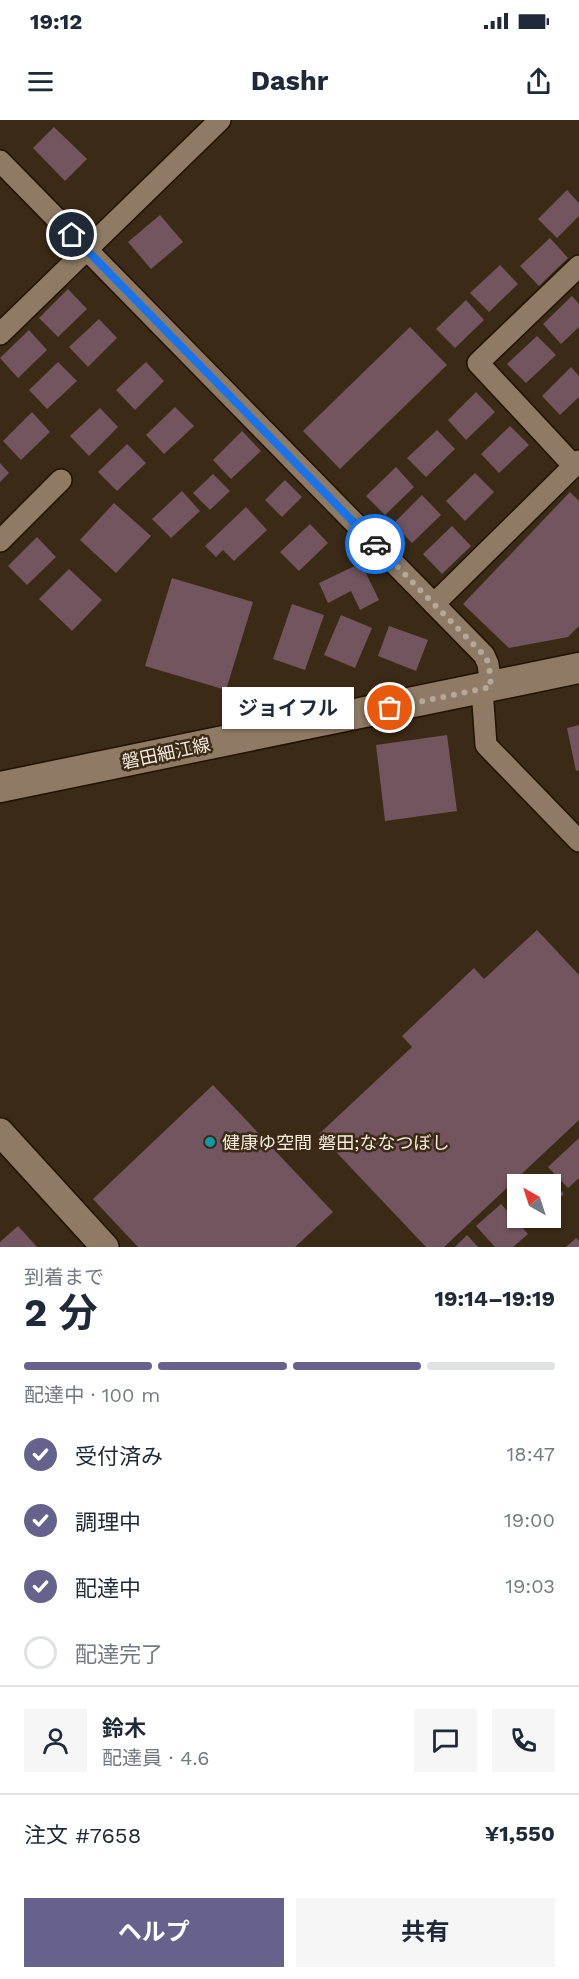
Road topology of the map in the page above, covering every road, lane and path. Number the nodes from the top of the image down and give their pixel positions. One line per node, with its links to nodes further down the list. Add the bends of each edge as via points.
1 (220, 120): 3 (street)
2 (0, 162): 3 (street)
3 (86, 250): 5 (street); 9 (street)
4 (579, 266): 6 (street, via 478,363)
5 (0, 334)
6 (577, 463): 9 (street)
7 (62, 480): 8 (street)
8 (0, 541)
9 (434, 604): 11 (street, via 484,655 489,664)
10 (579, 668): 11 (main road, 磐田細江線)
11 (486, 688): 12 (main road, 磐田細江線); 13 (street, via 486,745)
12 (0, 787)
13 (579, 841)
14 (0, 1132): 15 (street)
15 (105, 1247)

